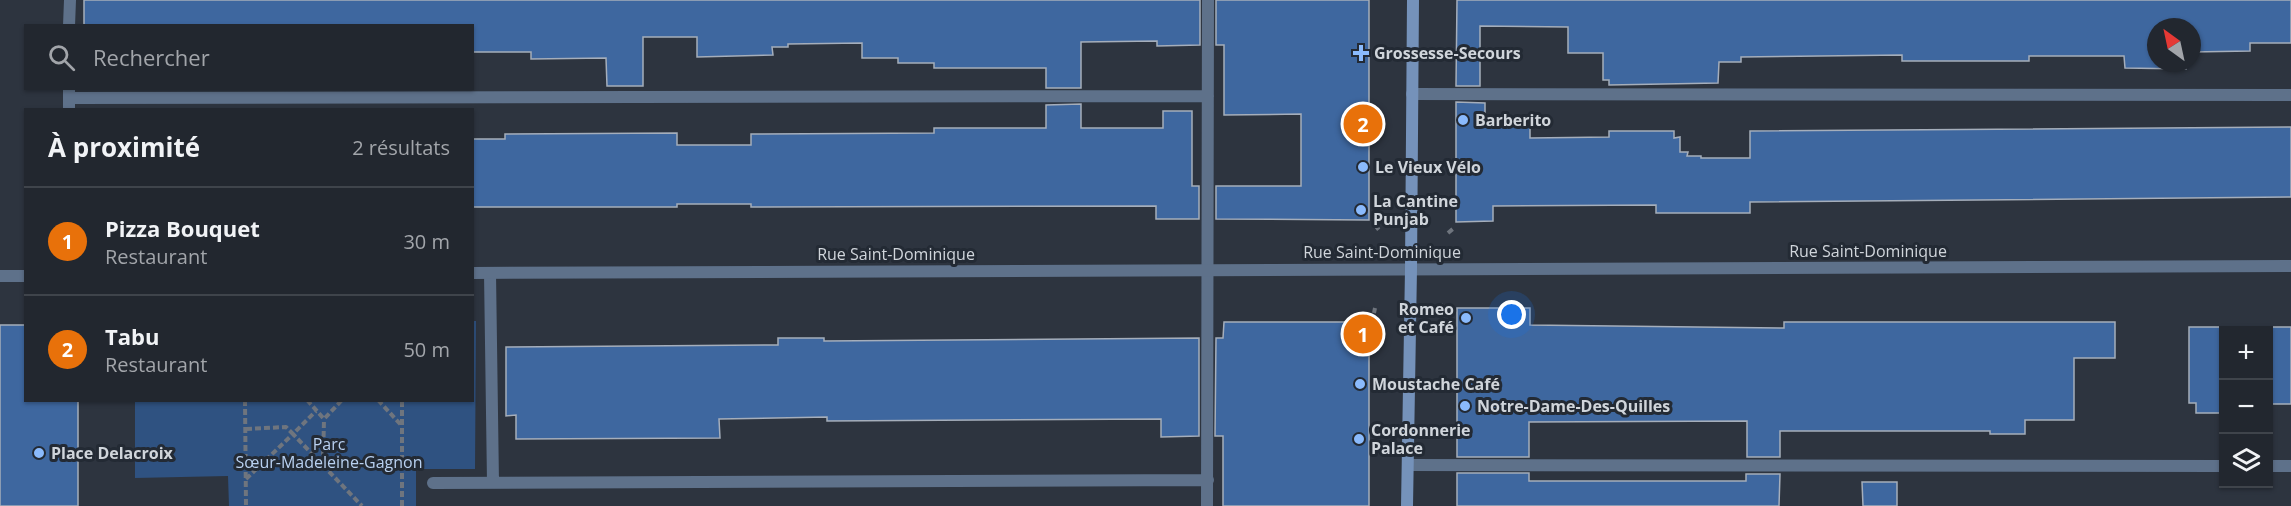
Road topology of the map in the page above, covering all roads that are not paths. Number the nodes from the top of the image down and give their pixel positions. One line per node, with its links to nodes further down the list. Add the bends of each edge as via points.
1 (70, 0): 4 (street)
2 (1208, 0): 7 (street)
3 (1413, 0): 5 (street)
4 (69, 24)
5 (1412, 94): 6 (street); 10 (street)
6 (2291, 95)
7 (1208, 96): 8 (street); 11 (street)
8 (69, 99)
9 (2291, 266): 10 (street, Rue Saint-Dominique)
10 (1411, 269): 11 (street, Rue Saint-Dominique); 16 (street)
11 (1208, 270): 13 (street, Rue Saint-Dominique); 20 (street)
12 (474, 273): 13 (street, Rue Saint-Dominique)
13 (490, 273): 22 (street)
14 (0, 276): 15 (street)
15 (24, 276)
16 (1408, 465): 17 (street); 24 (street)
17 (2219, 466)
18 (2273, 466): 19 (street)
19 (2291, 466)
20 (1208, 480): 22 (street); 23 (street)
21 (434, 483): 22 (street)
22 (493, 483)
23 (1207, 506)
24 (1407, 506)

